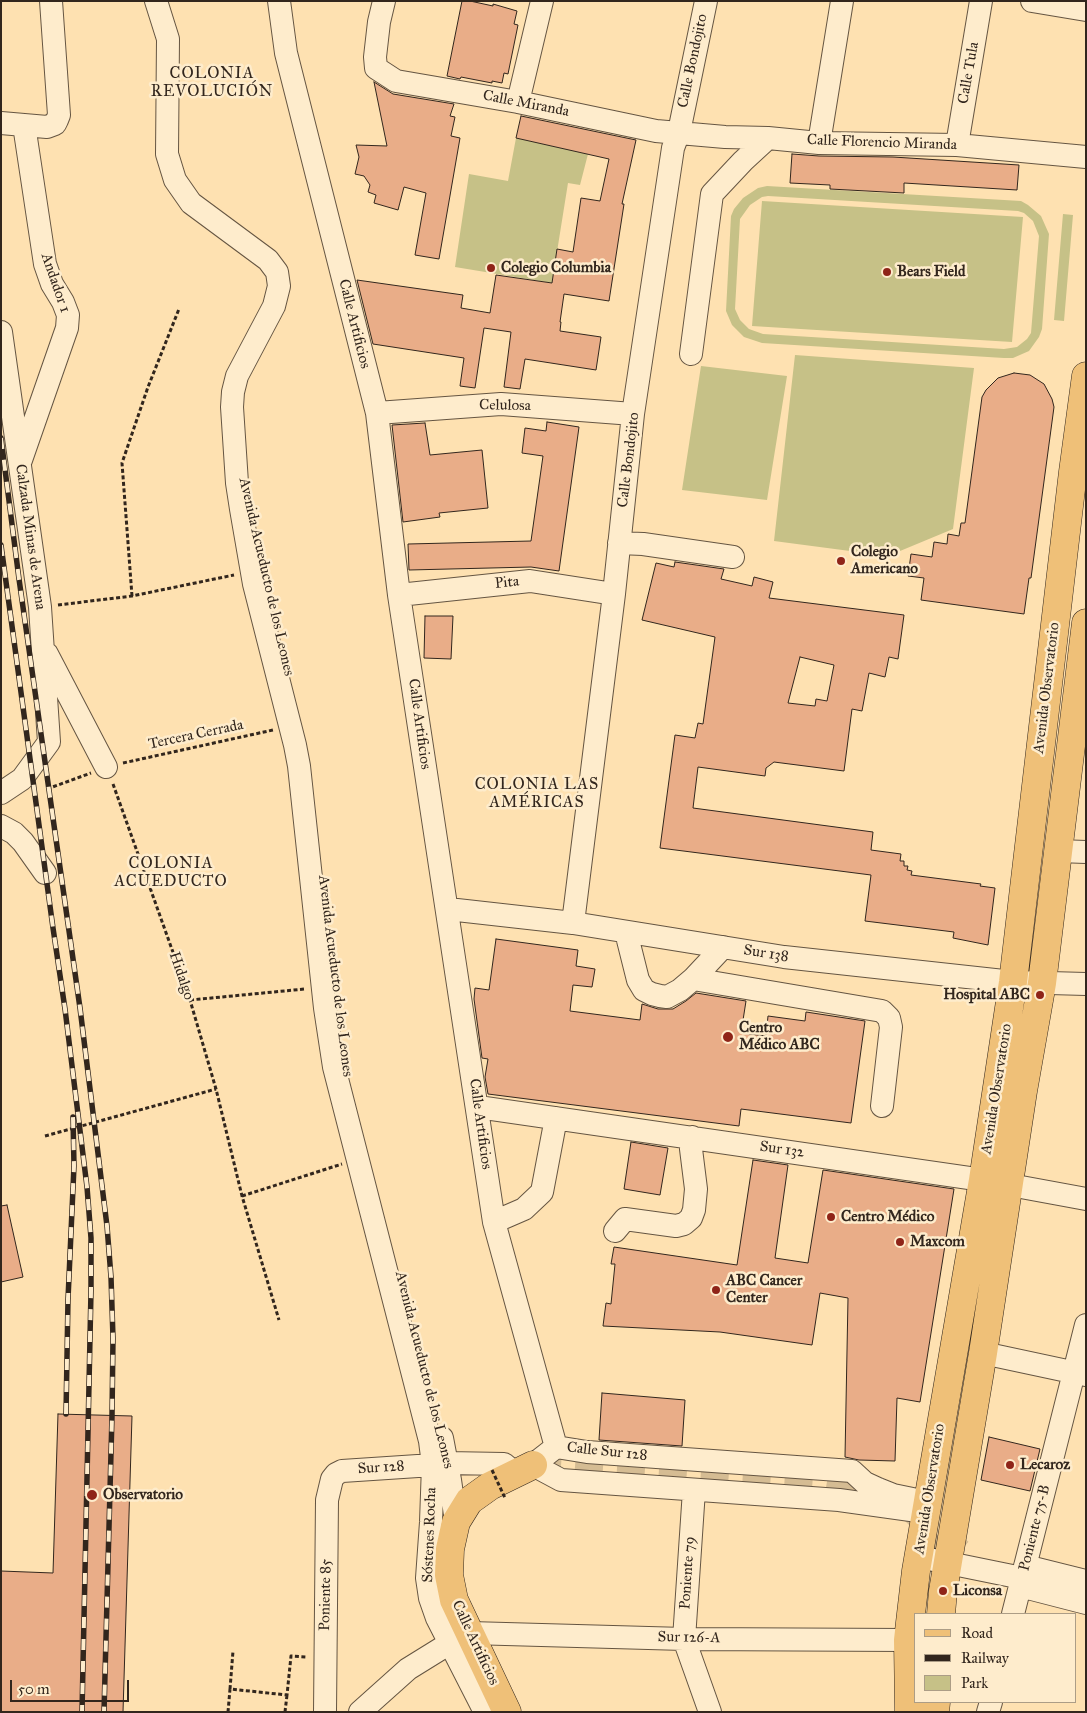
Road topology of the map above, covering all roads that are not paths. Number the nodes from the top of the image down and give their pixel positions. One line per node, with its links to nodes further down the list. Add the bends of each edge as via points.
1 (51, 1): 13 (street, via 57,120 51,126)
2 (156, 1): 24 (street, Avenida Acueducto de los Leones, via 168,39 167,154 175,180 191,203 268,260 277,272 279,286 274,306 237,376 233,392)
3 (280, 1): 22 (street, Calle Artificios, via 286,53)
4 (384, 1): 11 (street, Calle Miranda, via 376,68 396,81)
5 (542, 1): 11 (street)
6 (706, 1): 14 (street, Calle Bondojito)
7 (842, 1): 16 (street)
8 (981, 1): 17 (street, Calle Tula)
9 (1032, 1): 10 (street)
10 (1086, 10)
11 (518, 102): 14 (street, Calle Miranda)
12 (1, 123): 13 (street)
13 (24, 126): 25 (street, Andador 1, via 45,264 68,315 68,328)
14 (679, 132): 15 (street, Calle Florencio Miranda); 23 (street, Calle Bondojito, via 673,148)
15 (768, 138): 16 (street, Calle Florencio Miranda); 20 (street, via 712,194)
16 (819, 143): 17 (street, Calle Florencio Miranda)
17 (957, 145): 18 (street, Calle Florencio Miranda)
18 (1086, 157)
19 (1, 332): 25 (street, Calzada Minas de Arena)
20 (691, 354)
21 (1086, 376): 43 (main road, Avenida Observatorio)
22 (377, 413): 23 (street, Celulosa, via 501,404); 29 (street, Calle Artificios)
23 (634, 414): 26 (street, Calle Bondojito)
24 (236, 456): 59 (street, Avenida Acueducto de los Leones, via 248,490 308,758 345,1065 410,1303); 59 (street, Avenida Acueducto de los Leones, via 252,571 299,766 334,1067 427,1426)
25 (19, 463): 31 (street, Calzada Minas de Arena)
26 (619, 542): 27 (street); 28 (street, Calle Bondojito)
27 (734, 557)
28 (614, 594): 29 (street, Pita, via 530,581); 39 (street, Calle Bondojito)
29 (400, 595): 38 (street, Calle Artificios)
30 (1086, 623): 35 (main road, Avenida Observatorio)
31 (43, 647): 32 (street); 33 (street, Calzada Minas de Arena, via 49,742 22,779)
32 (106, 767)
33 (1, 793)
34 (1, 826): 37 (street, via 24,842)
35 (1058, 851): 36 (street); 44 (main road, Avenida Observatorio)
36 (1086, 852)
37 (44, 873)
38 (448, 909): 39 (street, Sur 138); 47 (street, Calle Artificios)
39 (573, 923): 40 (street, Sur 138)
40 (626, 932): 41 (street, Sur 138); 42 (street, via 638,980 644,990 667,996)
41 (723, 947): 42 (street); 43 (street, Sur 138, via 784,957)
42 (693, 980): 46 (street, via 882,1011 889,1018 891,1027)
43 (1013, 982): 44 (street, Sur 138); 50 (main road, Avenida Observatorio)
44 (1042, 983): 45 (street, Sur 138); 51 (main road, Avenida Observatorio)
45 (1086, 984)
46 (882, 1106)
47 (478, 1107): 48 (street, Sur 132); 53 (street, Calle Artificios)
48 (556, 1118): 49 (street, Sur 132); 53 (street, via 542,1192 524,1209)
49 (692, 1137): 50 (street, Sur 132); 54 (street, via 696,1189 691,1218 676,1226 625,1219)
50 (983, 1180): 51 (street, Sur 132); 65 (main road, Avenida Observatorio)
51 (1010, 1185): 52 (street, Sur 132); 56 (main road, Avenida Observatorio)
52 (1086, 1199)
53 (494, 1222): 58 (street, Calle Artificios)
54 (615, 1231)
55 (1086, 1325): 57 (street, Poniente 75-B)
56 (983, 1353): 57 (street); 68 (main road, Avenida Observatorio)
57 (1080, 1374): 69 (street, Poniente 75-B)
58 (556, 1446): 60 (street, Calle Sur 128); 61 (street, Calle Sur 128, via 587,1452)
59 (440, 1464): 60 (street, Sur 128, via 504,1464); 62 (street, Sur 128, via 342,1471); 66 (street, Avenida Acueducto de los Leones); 74 (street, Sóstenes Rocha, via 427,1578 437,1618)
60 (514, 1470): 63 (street, Calle Sur 128, via 561,1480); 66 (main road, Calle Artificios, via 469,1501)
61 (852, 1472): 64 (street, via 838,1485); 65 (street, via 865,1483)
62 (332, 1479): 77 (street, Poniente 85, via 327,1500)
63 (694, 1490): 64 (street, Calle Sur 128); 75 (street, Poniente 79)
64 (840, 1500): 65 (street, Calle Sur 128)
65 (926, 1507): 67 (main road, Avenida Observatorio)
66 (456, 1522): 74 (main road, Calle Artificios, via 449,1575)
67 (919, 1557): 68 (street); 76 (main road, Avenida Observatorio)
68 (948, 1562): 69 (street); 72 (main road, Avenida Observatorio)
69 (1022, 1578): 70 (street); 71 (street, via 1020,1586); 73 (street, Poniente 75-B)
70 (1086, 1582)
71 (1086, 1603)
72 (940, 1613)
73 (1013, 1613)
74 (460, 1638): 75 (street, Sur 126-A); 78 (street, via 408,1669); 79 (street, Sóstenes Rocha); 80 (main road, Calle Artificios)
75 (684, 1639): 76 (street, Sur 126-A); 81 (street, Poniente 79)
76 (908, 1640): 82 (main road, Avenida Observatorio)
77 (325, 1712)
78 (360, 1712)
79 (485, 1712)
80 (507, 1712)
81 (710, 1712)
82 (908, 1712)

